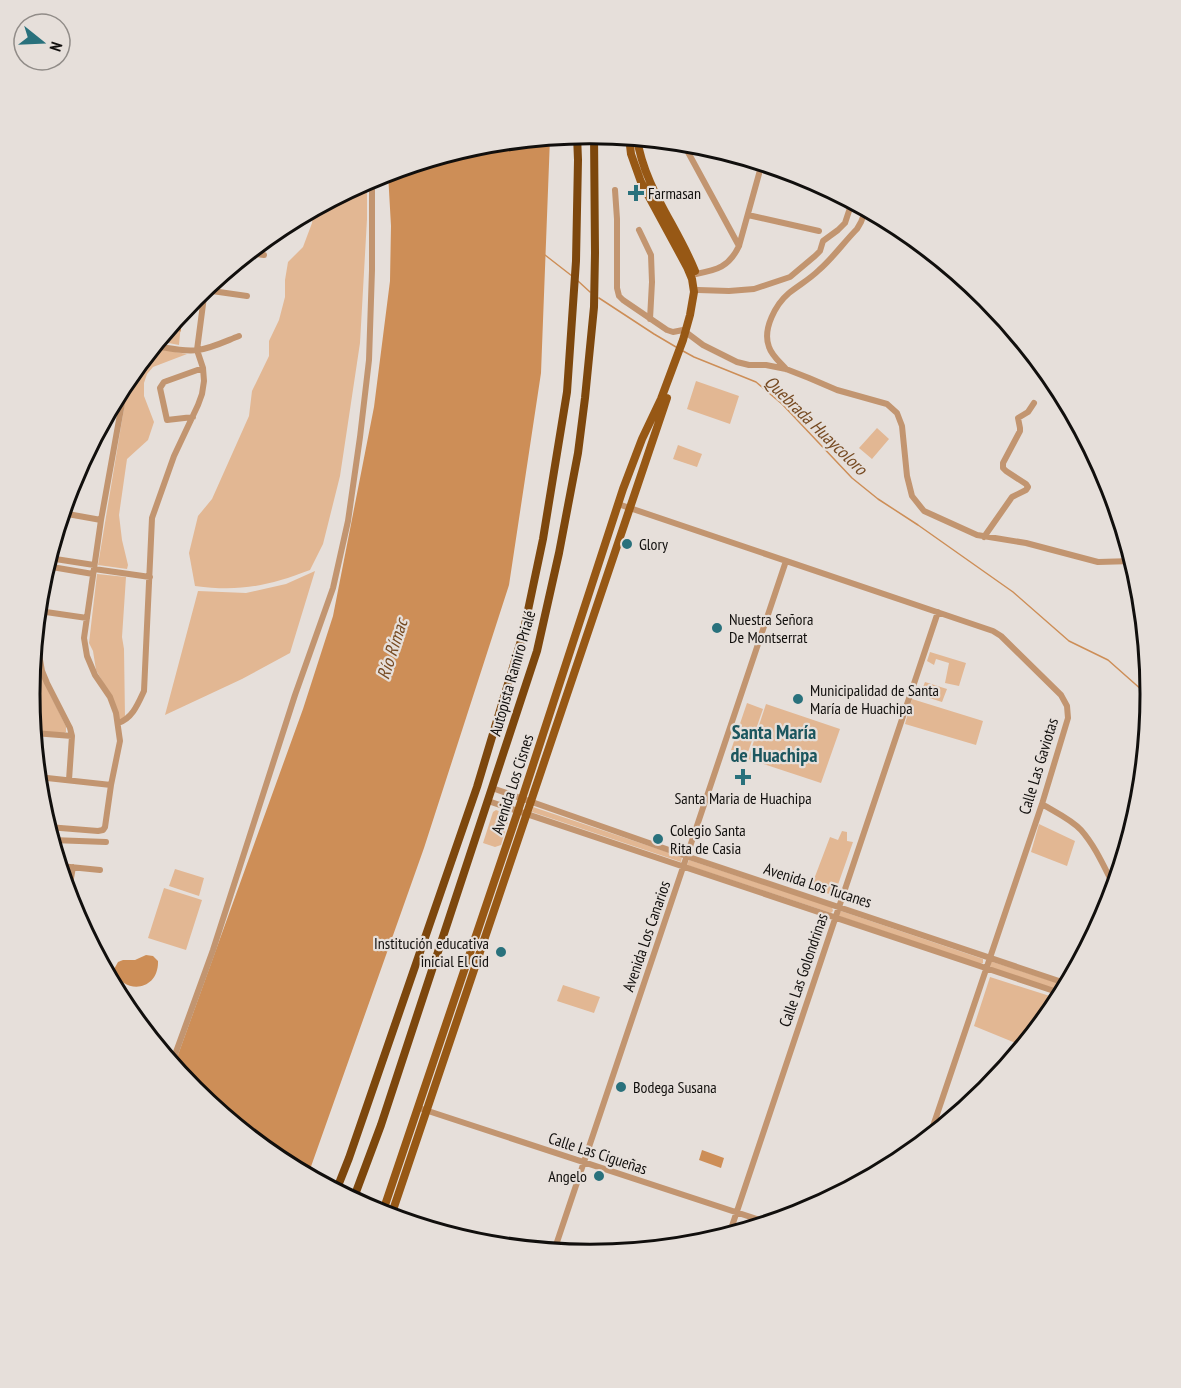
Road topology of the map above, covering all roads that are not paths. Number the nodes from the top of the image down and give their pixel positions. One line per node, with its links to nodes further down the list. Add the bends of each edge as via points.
1 (577, 144): 50 (highway, Autopista Ramiro Prialé, via 576,261 567,392 543,539 521,641)
2 (594, 144): 51 (highway, Autopista Ramiro Prialé, via 594,307 578,453 537,651)
3 (630, 146): 24 (main road, via 641,182 692,279 694,292)
4 (638, 146): 17 (main road, via 646,172)
5 (689, 153): 14 (street)
6 (760, 171): 10 (street)
7 (372, 190): 83 (street, via 369,360 348,521 333,588)
8 (615, 190): 22 (street, via 617,291)
9 (850, 209): 18 (street, via 845,223 790,277 754,289)
10 (748, 215): 13 (street); 14 (street)
11 (863, 216): 29 (street, via 857,229 818,272 789,293 773,314 766,337 771,353)
12 (639, 230): 22 (street, via 651,255)
13 (819, 231)
14 (739, 246): 17 (street, via 735,256 722,267)
15 (261, 255): 16 (street)
16 (264, 255)
17 (696, 274): 18 (main road)
18 (698, 290): 24 (main road)
19 (217, 291): 20 (street)
20 (247, 296)
21 (203, 304): 26 (street)
22 (650, 319): 24 (street, via 671,332 681,330)
23 (239, 336): 26 (street)
24 (686, 336): 27 (main road); 29 (street, via 737,362)
25 (164, 347): 26 (street)
26 (196, 350): 28 (street)
27 (676, 366): 33 (main road, Avenida Los Cisnes, via 642,439); 34 (main road, Avenida Los Cisnes)
28 (203, 368): 32 (street, via 202,394); 32 (street, via 164,382 160,388 168,420)
29 (786, 369): 37 (street, via 837,390 887,404 897,413 902,426 912,496 924,511)
30 (1034, 403): 37 (street, via 1018,418 1020,431 1002,463 1006,471 1028,487 1012,496)
31 (121, 408): 36 (street)
32 (192, 417): 43 (street, via 152,518)
33 (618, 504): 34 (street, Calle Las Gaviotas); 44 (main road, Avenida Los Cisnes)
34 (629, 507): 39 (street, Calle Las Gaviotas); 46 (main road, Avenida Los Cisnes)
35 (71, 515): 36 (street)
36 (101, 520): 42 (street)
37 (984, 537): 40 (street, via 1026,543 1098,562)
38 (57, 560): 42 (street)
39 (786, 561): 47 (street, Calle Las Gaviotas); 68 (street, Avenida Los Canarios)
40 (1124, 561)
41 (56, 567): 42 (street)
42 (94, 569): 43 (street); 48 (street)
43 (150, 577): 52 (street, via 144,692 126,721)
44 (584, 608): 46 (main road, via 591,605); 59 (main road, Avenida Los Cisnes)
45 (47, 612): 48 (street)
46 (595, 612): 61 (main road, Avenida Los Cisnes)
47 (938, 612): 62 (street, Calle Las Gaviotas, via 1001,636 1061,695 1067,706 1068,718); 75 (street, Calle Las Golondrinas)
48 (87, 618): 52 (street, via 87,656 110,697)
49 (41, 667): 54 (street)
50 (502, 704): 51 (highway, via 511,701); 77 (highway, Autopista Ramiro Prialé)
51 (518, 708): 58 (highway, Autopista Ramiro Prialé)
52 (118, 723): 57 (street, via 120,741)
53 (42, 734): 54 (street)
54 (72, 736): 56 (street)
55 (47, 778): 56 (street)
56 (69, 780): 57 (street)
57 (111, 785): 65 (street, via 103,830)
58 (492, 788): 59 (street, Avenida Los Tucanes); 60 (highway, Autopista Ramiro Prialé)
59 (521, 799): 61 (street, Avenida Los Tucanes); 63 (main road, Avenida Los Cisnes)
60 (488, 801): 63 (street, Avenida Los Tucanes); 78 (highway, Autopista Ramiro Prialé)
61 (531, 802): 64 (main road, Avenida Los Cisnes); 68 (street, Avenida Los Tucanes)
62 (1042, 804): 74 (street, via 1081,829); 79 (street, Calle Las Gaviotas)
63 (518, 811): 64 (street, Avenida Los Tucanes); 84 (main road, Avenida Los Cisnes)
64 (527, 814): 71 (street, Avenida Los Tucanes); 84 (main road, Avenida Los Cisnes)
65 (57, 828)
66 (60, 840): 67 (street)
67 (106, 842)
68 (687, 856): 71 (street, Avenida Los Canarios); 75 (street, Avenida Los Tucanes)
69 (69, 867): 70 (street)
70 (73, 867): 72 (street); 73 (street)
71 (684, 867): 76 (street, Avenida Los Tucanes); 86 (street, Avenida Los Canarios)
72 (100, 870)
73 (72, 875)
74 (1109, 877)
75 (839, 907): 76 (street, Calle Las Golondrinas); 79 (street, Avenida Los Tucanes)
76 (835, 917): 80 (street, Avenida Los Tucanes); 91 (street, Calle Las Golondrinas)
77 (424, 943): 78 (highway, via 429,952); 87 (highway, Autopista Ramiro Prialé)
78 (439, 949): 88 (highway, Autopista Ramiro Prialé)
79 (990, 958): 80 (street, Calle Las Gaviotas); 81 (street, Avenida Los Tucanes)
80 (986, 968): 82 (street, Avenida Los Tucanes); 85 (street, Calle Las Gaviotas)
81 (1060, 981)
82 (1054, 991)
83 (175, 1055)
84 (423, 1110): 86 (street, Calle Las Cigueñas); 89 (main road, Avenida Los Cisnes); 90 (main road, Avenida Los Cisnes)
85 (934, 1123)
86 (584, 1163): 91 (street, Calle Las Cigueñas); 94 (street, Avenida Los Canarios)
87 (339, 1183)
88 (356, 1191)
89 (386, 1204)
90 (394, 1207)
91 (737, 1211): 92 (street, Calle Las Cigueñas); 93 (street, Calle Las Golondrinas)
92 (756, 1218)
93 (732, 1225)
94 (557, 1243)

